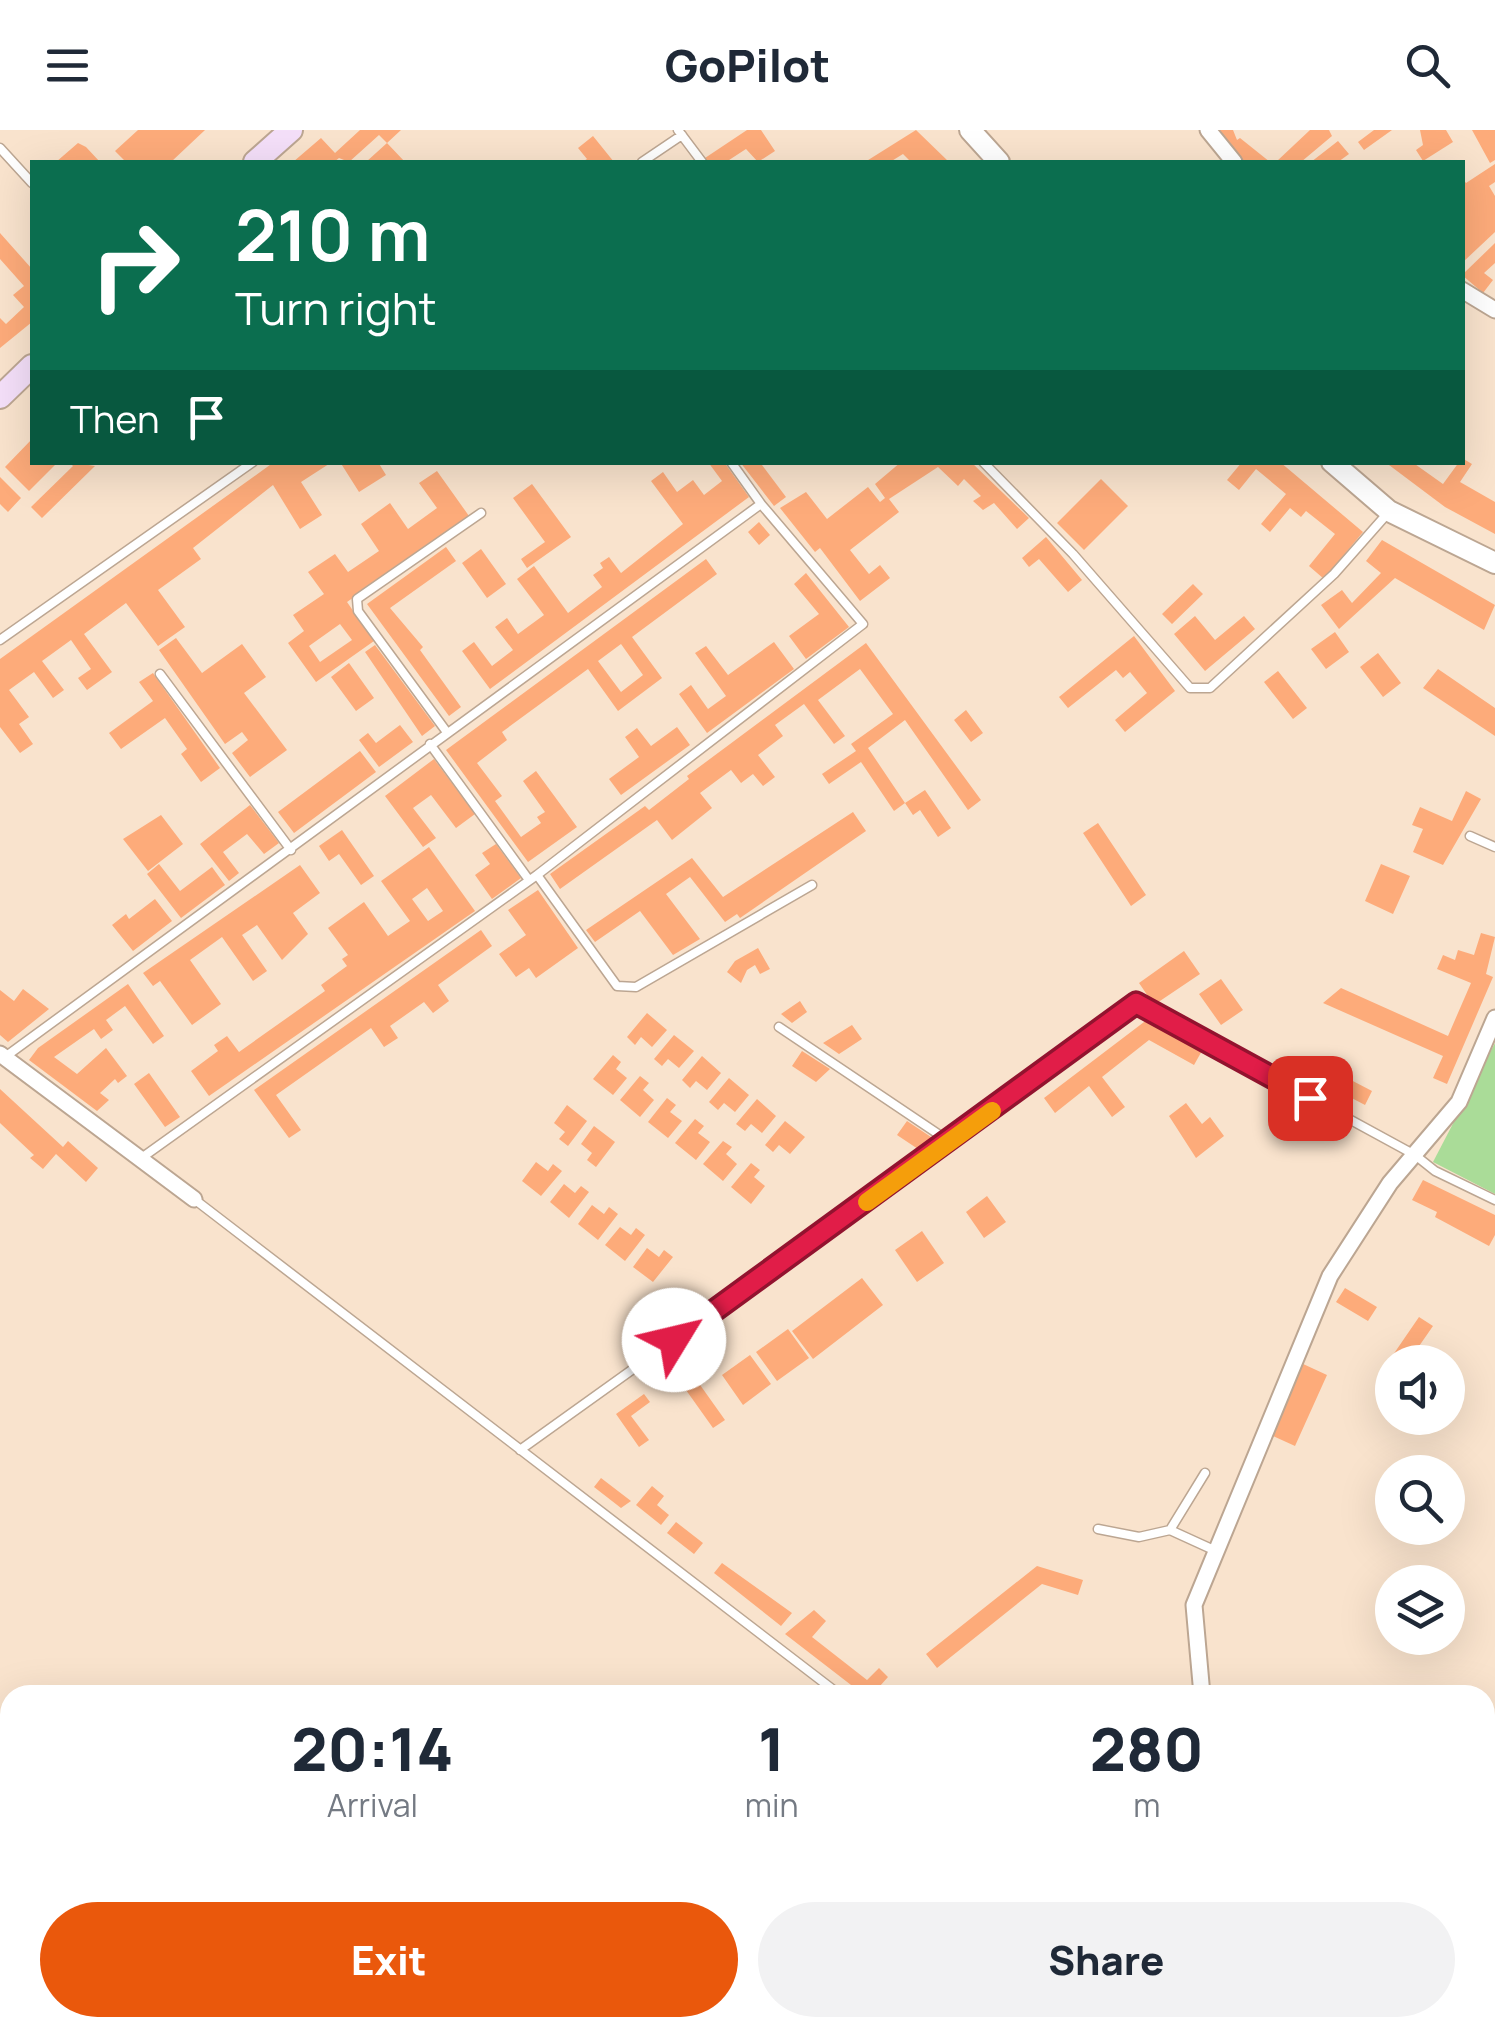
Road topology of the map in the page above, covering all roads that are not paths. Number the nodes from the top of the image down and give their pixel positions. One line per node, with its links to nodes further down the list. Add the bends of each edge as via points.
1 (291, 130): 6 (main road)
2 (970, 130): 9 (street)
3 (1208, 130): 10 (street)
4 (680, 132): 7 (lane); 8 (lane)
5 (0, 148): 11 (lane)
6 (257, 160)
7 (645, 160)
8 (701, 160)
9 (997, 160)
10 (1232, 160)
11 (30, 181)
12 (1465, 292): 13 (street)
13 (1495, 310)
14 (30, 368): 15 (main road)
15 (0, 397)
16 (249, 465): 24 (lane)
17 (733, 465): 20 (lane)
18 (986, 465): 21 (lane, via 1190,688 1210,688 1334,574)
19 (1335, 465): 21 (street)
20 (761, 504): 26 (lane); 31 (lane, via 863,624)
21 (1389, 511): 23 (street)
22 (481, 512): 26 (lane, via 357,599 358,610)
23 (1495, 564)
24 (0, 640)
25 (160, 674): 30 (lane)
26 (446, 731): 27 (lane)
27 (430, 744): 30 (lane); 31 (lane)
28 (1470, 836): 29 (lane)
29 (1495, 847)
30 (291, 850): 36 (lane)
31 (533, 878): 32 (lane, via 617,986 636,987); 39 (lane)
32 (812, 885)
33 (1495, 1018): 35 (street)
34 (779, 1027): 37 (lane)
35 (1491, 1039): 38 (street, via 1459,1102)
36 (2, 1055): 39 (street)
37 (950, 1142): 38 (lane, via 1136,1003); 42 (lane)
38 (1415, 1154): 41 (lane); 46 (street, via 1330,1276)
39 (140, 1158): 40 (street)
40 (194, 1199): 42 (lane)
41 (1495, 1200)
42 (520, 1450): 47 (lane)
43 (1205, 1473): 45 (lane)
44 (1098, 1529): 45 (lane, via 1140,1537)
45 (1170, 1530): 46 (lane)
46 (1216, 1551): 48 (street, via 1194,1605)
47 (827, 1685)
48 (1201, 1685)

